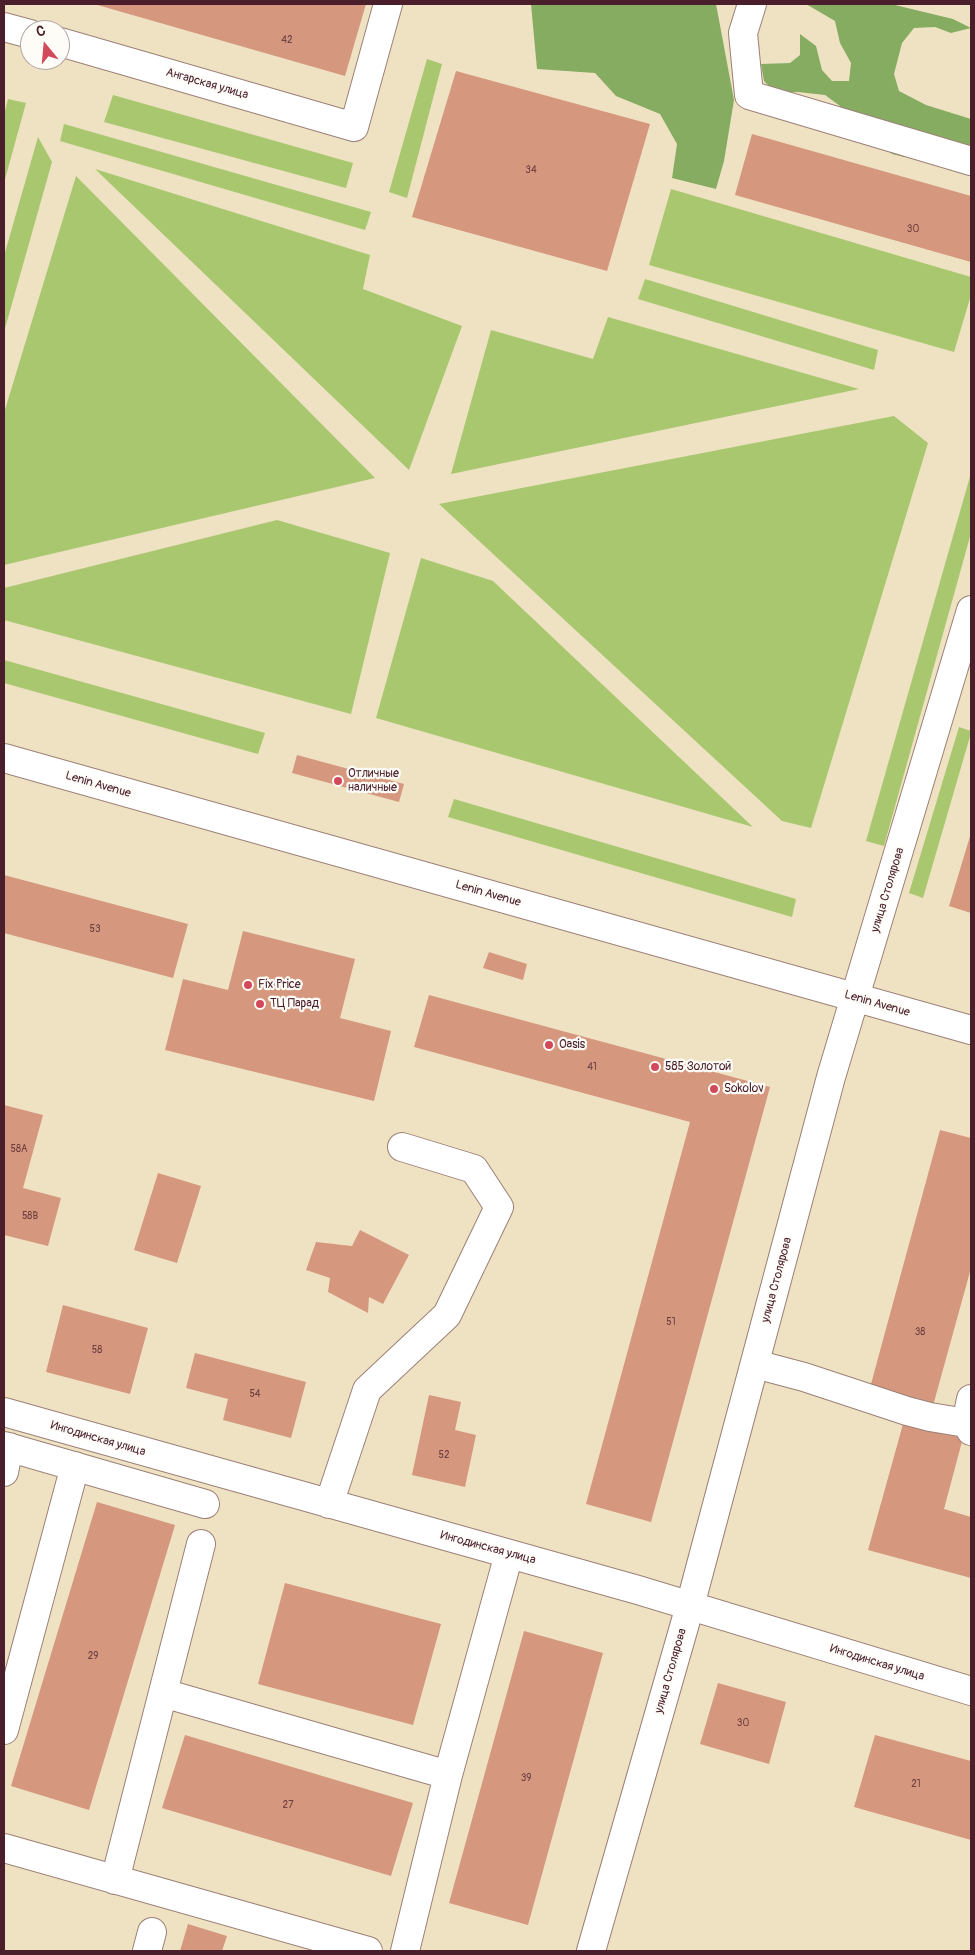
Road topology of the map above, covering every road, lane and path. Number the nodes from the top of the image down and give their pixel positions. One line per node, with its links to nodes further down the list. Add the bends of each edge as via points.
1 (7, 4): 4 (street)
2 (388, 4): 7 (street, Ангарская улица, via 354,126)
3 (752, 4): 8 (street, via 743,34 749,95)
4 (4, 13)
5 (4, 27): 6 (street)
6 (20, 31)
7 (70, 45)
8 (971, 161)
9 (971, 610): 11 (street, улица Столярова)
10 (4, 758): 11 (street, Lenin Avenue)
11 (856, 997): 12 (street, Lenin Avenue); 14 (street, улица Столярова)
12 (971, 1030)
13 (402, 1147): 20 (street, via 474,1169 499,1206 447,1315 366,1390)
14 (755, 1364): 16 (street, via 930,1418); 23 (street, улица Столярова)
15 (4, 1412): 20 (street, Ингодинская улица)
16 (969, 1418)
17 (5, 1455): 18 (street)
18 (74, 1466): 19 (street); 26 (street)
19 (205, 1504)
20 (329, 1504): 22 (street, Ингодинская улица)
21 (201, 1544): 25 (street)
22 (509, 1554): 23 (street, Ингодинская улица); 27 (street)
23 (690, 1606): 24 (street, Ингодинская улица); 32 (street, улица Столярова)
24 (971, 1691)
25 (163, 1693): 27 (street); 29 (street)
26 (4, 1730)
27 (448, 1775): 31 (street)
28 (4, 1848): 29 (street)
29 (115, 1880): 30 (street)
30 (368, 1951)
31 (405, 1951)
32 (591, 1951)

